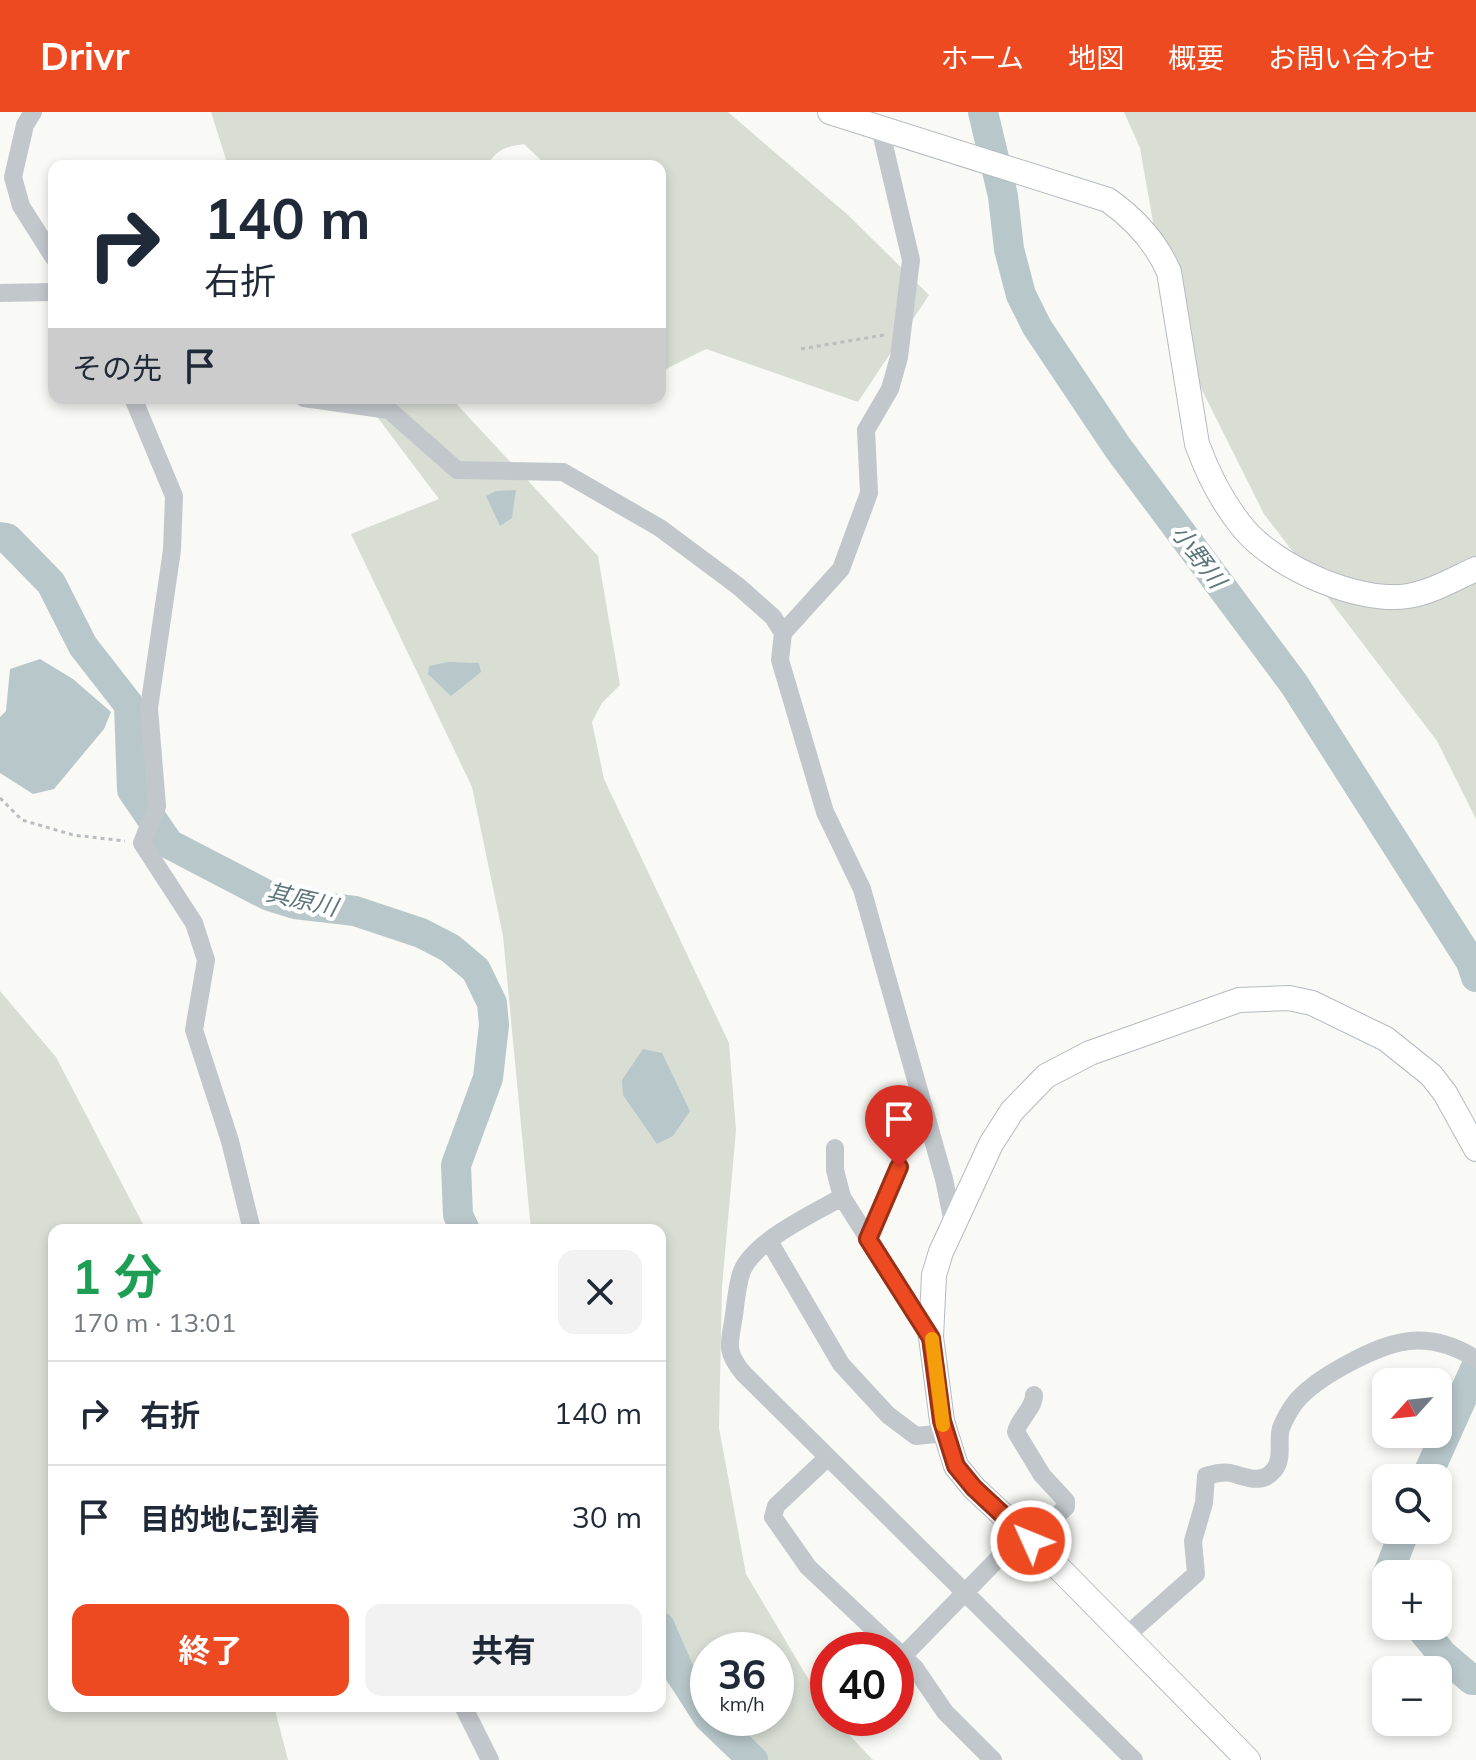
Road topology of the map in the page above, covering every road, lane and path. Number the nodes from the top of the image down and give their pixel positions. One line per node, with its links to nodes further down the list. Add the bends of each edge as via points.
1 (33, 112): 4 (street, via 13,177 21,206)
2 (830, 112): 3 (street)
3 (880, 128): 7 (street, via 911,260); 11 (street, via 1108,200 1143,229 1169,272 1204,465 1246,531 1273,553 1323,581 1357,594 1387,597 1432,590)
4 (48, 249)
5 (48, 292): 6 (street)
6 (0, 293)
7 (903, 332): 8 (path); 12 (street, via 890,389 866,430 869,493 841,569)
8 (801, 349)
9 (136, 404): 14 (street, via 174,496 172,550 149,708 157,806)
10 (346, 404): 12 (street, via 389,410 457,470 563,472 660,528 738,586)
11 (1476, 569)
12 (783, 633): 19 (street, via 780,660 825,812 862,889)
13 (0, 798): 14 (path, via 22,820 73,835)
14 (142, 843): 20 (street, via 194,923 206,960 194,1030)
15 (835, 1148): 18 (street)
16 (1476, 1149): 19 (street, via 1431,1075 1386,1039 1312,1003 1289,998 1239,1000 1090,1053 1046,1076 1012,1111 991,1144)
17 (899, 1167): 21 (street)
18 (842, 1197): 21 (street); 22 (street)
19 (953, 1223): 23 (street, via 934,1275)
20 (251, 1224)
21 (868, 1239): 23 (street)
22 (769, 1241): 26 (street, via 841,1364 888,1415 916,1436); 27 (street, via 740,1275 730,1357)
23 (931, 1338): 26 (street)
24 (1471, 1356): 31 (street, via 1441,1343 1399,1341 1327,1375 1294,1404 1281,1430 1275,1469 1250,1481 1227,1471 1206,1476 1193,1541 1196,1574)
25 (1034, 1395): 28 (street, via 1016,1432 1066,1507)
26 (945, 1433): 28 (street, via 956,1466)
27 (828, 1457): 29 (street); 30 (street, via 776,1506 773,1517 808,1567)
28 (1027, 1537): 29 (street); 31 (street)
29 (966, 1593): 32 (street); 38 (street)
30 (877, 1632)
31 (1126, 1636): 35 (street)
32 (914, 1638)
33 (914, 1667): 37 (street, via 945,1712)
34 (466, 1712): 36 (street)
35 (1242, 1758)
36 (490, 1760)
37 (993, 1760)
38 (1134, 1760)

